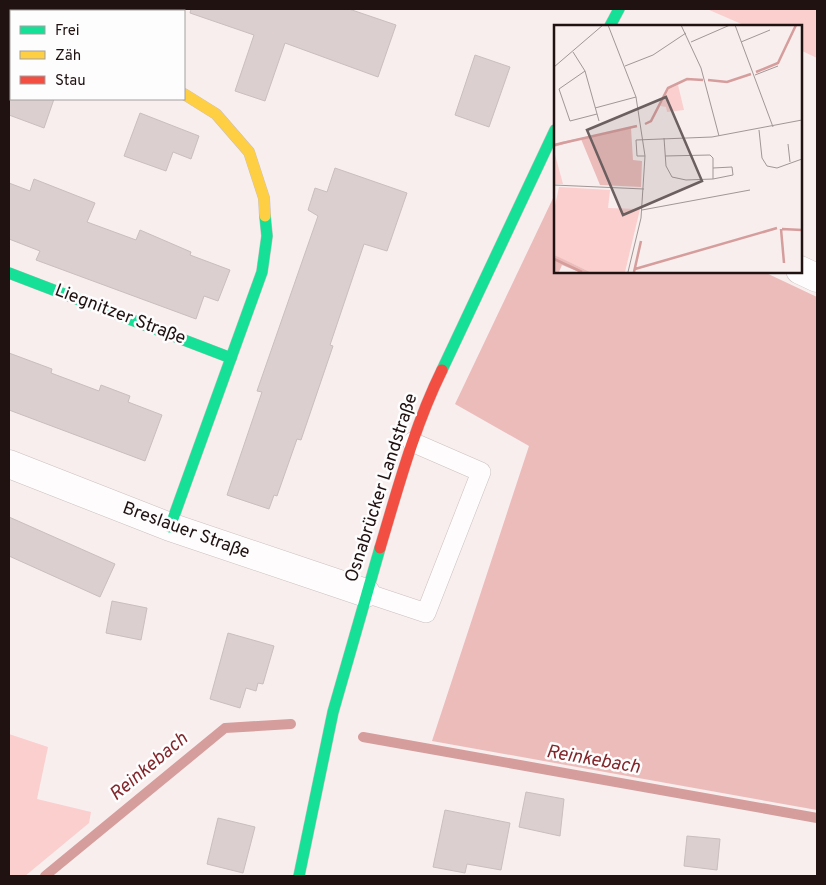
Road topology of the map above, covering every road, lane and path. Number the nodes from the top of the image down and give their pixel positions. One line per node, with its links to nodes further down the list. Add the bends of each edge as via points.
1 (619, 9): 2 (street)
2 (611, 25)
3 (185, 95): 8 (street, via 216,114 249,152 264,198 267,236 262,272)
4 (551, 144): 9 (street, Osnabrücker Landstraße, via 431,392)
5 (801, 270): 7 (street)
6 (9, 273): 8 (street, Liegnitzer Straße)
7 (817, 278)
8 (231, 358): 11 (street)
9 (412, 442): 12 (street, Osnabrücker Landstraße); 12 (lane, via 481,472 426,613)
10 (9, 464): 11 (street, Breslauer Straße)
11 (170, 527): 12 (street, Breslauer Straße)
12 (366, 593): 13 (street, Osnabrücker Landstraße, via 333,712)
13 (299, 876)

